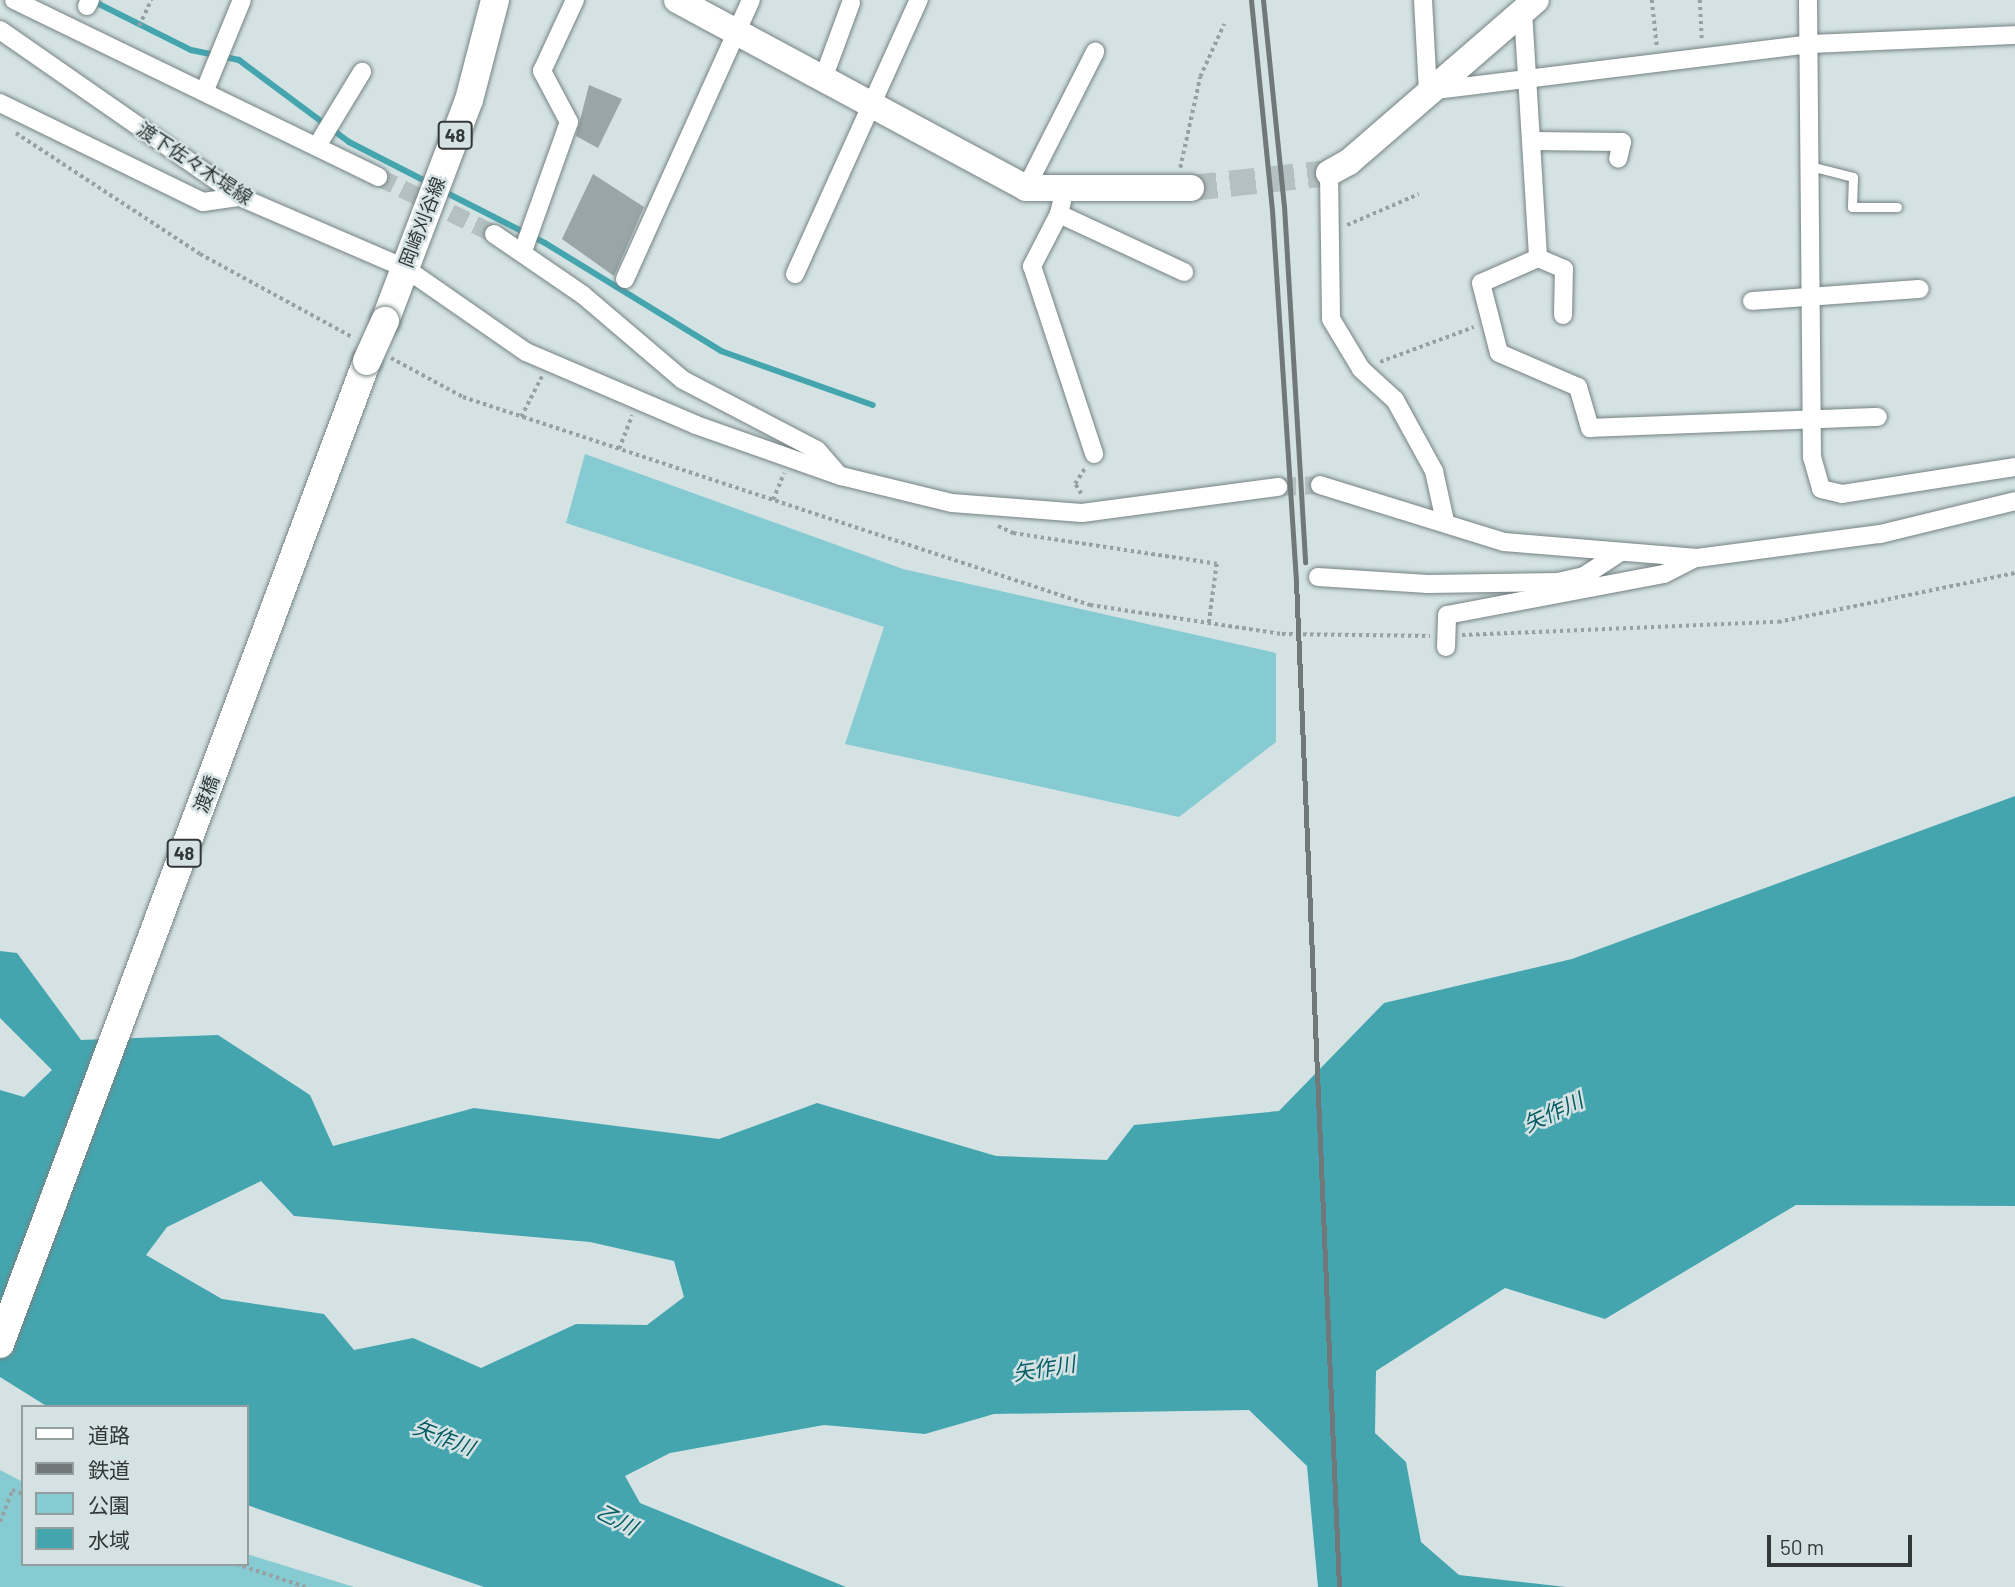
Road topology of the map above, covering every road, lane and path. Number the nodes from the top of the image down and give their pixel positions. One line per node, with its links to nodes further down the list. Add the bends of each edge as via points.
1 (14, 0): 27 (street)
2 (151, 0): 16 (path)
3 (242, 0): 27 (street)
4 (495, 0): 48 (main road, 岡崎刈谷線 / 48, via 469,100)
5 (575, 0): 46 (street, via 542,71 569,122)
6 (677, 0): 18 (street)
7 (751, 0): 18 (street)
8 (919, 0): 30 (street)
9 (1423, 0): 28 (street)
10 (1651, 0): 23 (path)
11 (1700, 0): 22 (path)
12 (1808, 0): 20 (street)
13 (851, 3): 25 (street)
14 (1530, 6): 26 (street); 28 (street)
15 (1224, 23): 39 (path, via 1200,77)
16 (139, 26)
17 (0, 30): 41 (street, 渡下佐々木堤線)
18 (737, 33): 25 (street); 51 (street)
19 (2015, 35): 20 (street)
20 (1810, 44): 22 (street); 34 (street)
21 (1095, 52): 37 (street)
22 (1703, 57): 23 (street)
23 (1658, 63): 26 (street)
24 (362, 72): 32 (street)
25 (823, 79): 30 (street)
26 (1527, 79): 28 (street); 31 (street)
27 (205, 90): 32 (street)
28 (1428, 91): 35 (street, via 1349,162)
29 (0, 103): 41 (street, via 203,202)
30 (872, 106): 37 (street); 50 (street)
31 (1531, 141): 33 (street, via 1622,142); 47 (street)
32 (317, 146): 36 (street)
33 (1618, 159)
34 (1810, 166): 42 (lane, via 1853,177 1852,207); 53 (street)
35 (1329, 173): 44 (street)
36 (378, 177)
37 (1026, 188): 38 (street)
38 (1065, 188): 39 (street); 43 (street)
39 (1183, 188)
40 (1419, 194): 44 (path)
41 (240, 197): 48 (street, 渡下佐々木堤線)
42 (1897, 207)
43 (1059, 214): 49 (street); 65 (street, via 1032,265)
44 (1331, 231): 59 (street, via 1331,319)
45 (494, 234): 46 (street)
46 (523, 251): 68 (street, via 583,295 652,358 739,412 817,450)
47 (1538, 258): 55 (street, via 1564,269); 56 (street, via 1481,283)
48 (405, 268): 57 (main road, 岡崎刈谷線 / 48, bridge); 58 (street, 渡下佐々木堤線, via 526,352)
49 (1184, 272)
50 (795, 274)
51 (625, 279)
52 (1920, 289): 53 (street)
53 (1811, 299): 54 (street); 63 (street)
54 (1752, 301)
55 (1563, 315)
56 (1489, 322): 59 (path); 63 (street, via 1499,353 1578,387 1590,428)
57 (367, 361): 81 (main road, 渡橋 / 48)
58 (550, 362): 60 (street, 渡下佐々木堤線); 61 (path)
59 (1361, 369): 75 (street, via 1395,400 1434,471)
60 (638, 400): 64 (path); 66 (street, 渡下佐々木堤線)
61 (521, 417)
62 (1878, 417): 63 (street)
63 (1812, 418): 67 (street, via 1812,457 1821,489 1842,494)
64 (619, 449)
65 (1094, 454): 73 (path, via 1075,484)
66 (790, 458): 68 (street, 渡下佐々木堤線); 71 (path)
67 (2015, 467)
68 (841, 476): 73 (street, 渡下佐々木堤線, via 952,503)
69 (1320, 485): 75 (street)
70 (1278, 487): 73 (street, 渡下佐々木堤線)
71 (773, 500)
72 (2015, 500): 77 (street, via 1880,534)
73 (1089, 512)
74 (989, 521): 79 (path, via 1013,533 1217,564)
75 (1445, 521): 76 (street, via 1504,542)
76 (1619, 553): 77 (street); 78 (street, via 1584,576 1558,582 1428,584)
77 (1696, 558): 80 (street, via 1664,574 1447,615)
78 (1318, 577)
79 (1209, 622)
80 (1446, 647)
81 (0, 1344)
82 (21, 1493): 83 (path, via 12,1490)
83 (0, 1522)
84 (242, 1566): 85 (path)
85 (306, 1587)

